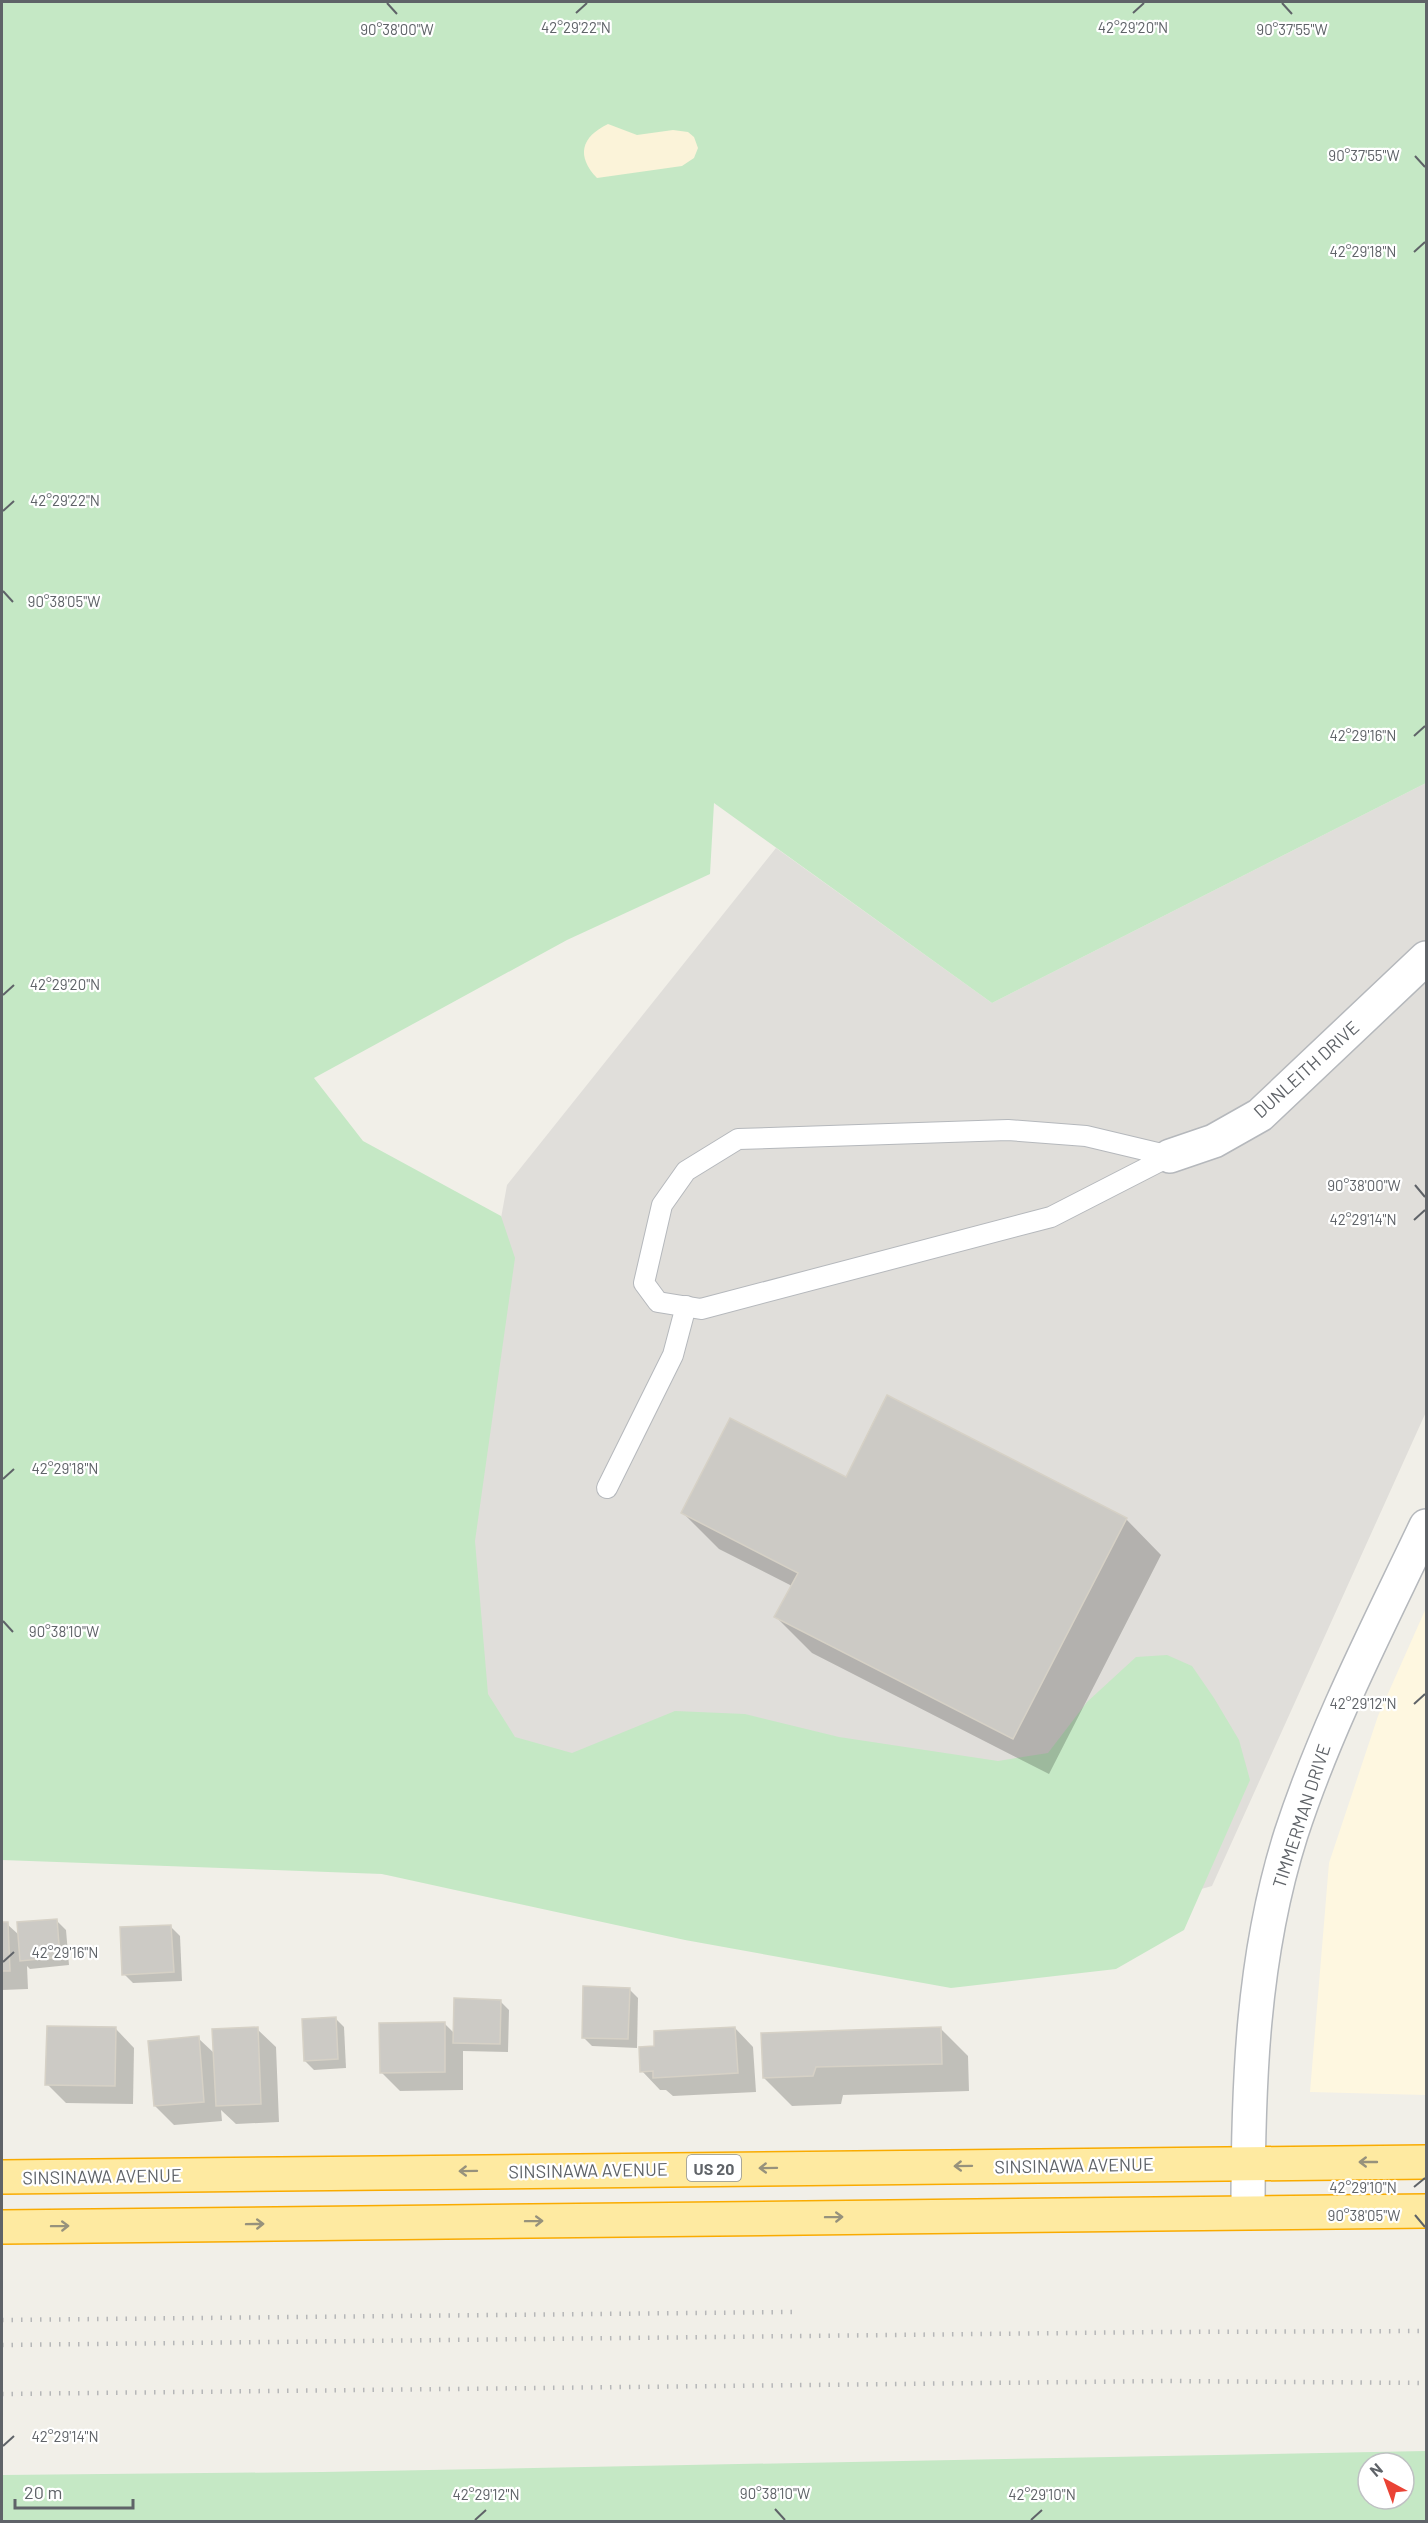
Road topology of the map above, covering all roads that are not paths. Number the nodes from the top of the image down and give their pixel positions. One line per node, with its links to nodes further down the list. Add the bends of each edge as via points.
1 (1426, 958): 2 (street, DUNLEITH DRIVE, via 1260,1114 1214,1141)
2 (1170, 1156): 3 (lane, via 1051,1217 701,1309); 3 (lane, via 1086,1136 1008,1130 738,1140 686,1171 662,1205 644,1283 658,1302)
3 (686, 1306): 4 (lane, via 673,1354)
4 (607, 1488)
5 (1426, 1526): 7 (street, TIMMERMAN DRIVE, via 1327,1734 1291,1835 1268,1926 1254,2014)
6 (1426, 2162): 7 (highway, SINSINAWA AVENUE / US 20, one-way to 7)
7 (1248, 2163): 8 (highway, SINSINAWA AVENUE / US 20, one-way to 8); 10 (street, TIMMERMAN DRIVE)
8 (2, 2177)
9 (1426, 2211): 10 (highway)
10 (1248, 2212): 11 (highway, one-way to 10)
11 (2, 2227)

